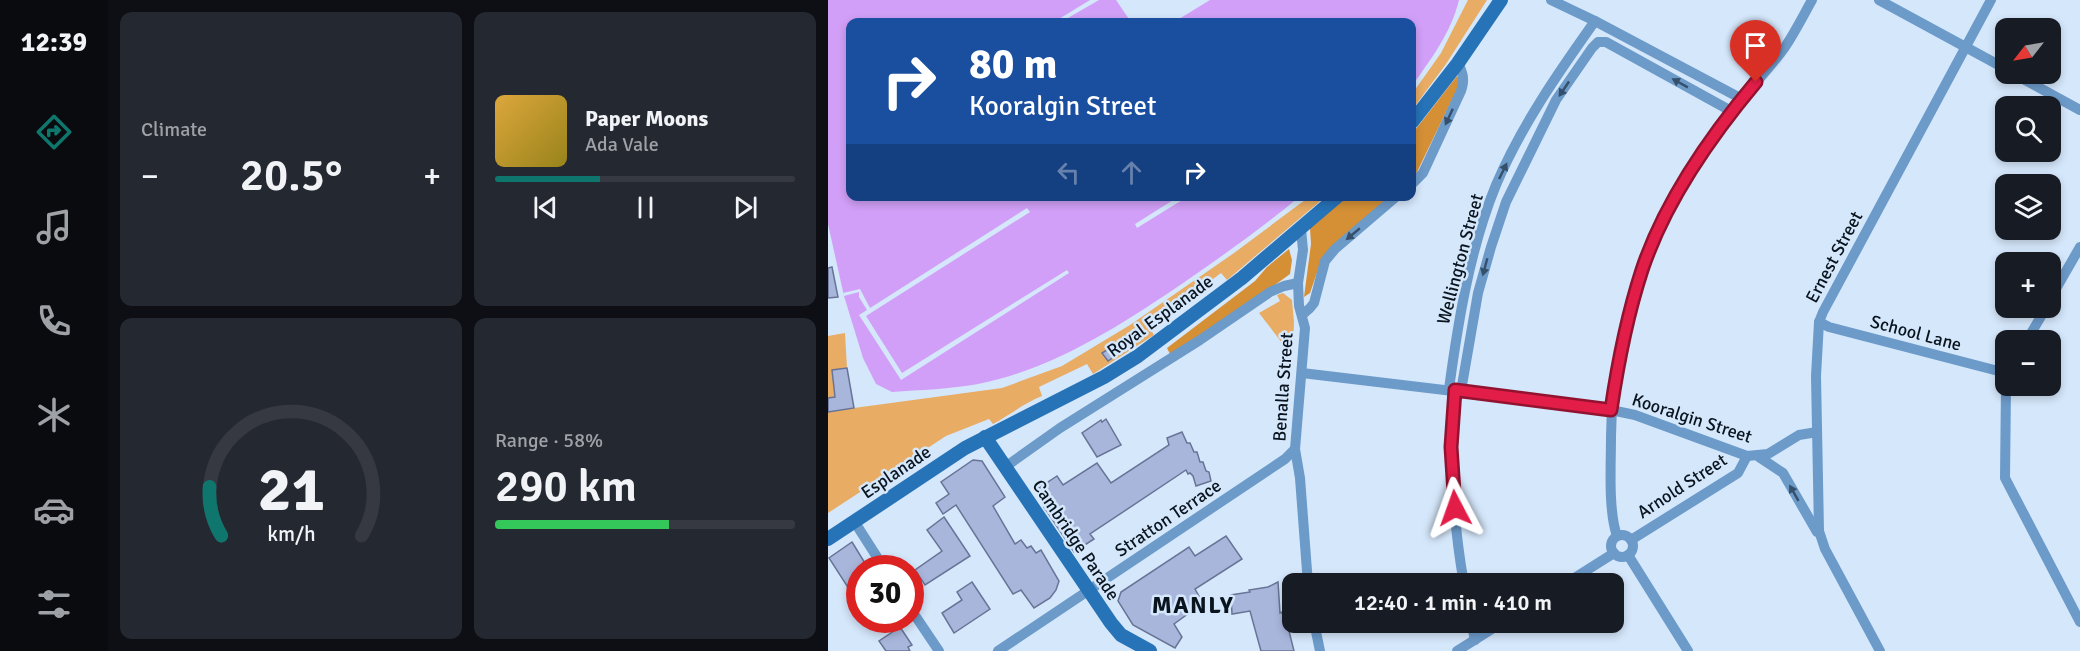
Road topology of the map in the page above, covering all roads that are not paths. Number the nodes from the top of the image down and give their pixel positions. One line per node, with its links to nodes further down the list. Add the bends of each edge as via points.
1 (1501, 0): 8 (street)
2 (1551, 0): 6 (street)
3 (1812, 0): 11 (street, via 1784,49)
4 (1879, 0): 7 (street)
5 (1991, 0): 7 (street, Ernest Street)
6 (1595, 21): 11 (street); 26 (street, Wellington Street, one-way to 6, via 1464,293 1496,185 1526,126)
7 (1965, 47): 9 (street); 23 (street, Ernest Street)
8 (1458, 63): 14 (street); 15 (street, one-way to 15, via 1464,82 1461,91 1423,173)
9 (1995, 63)
10 (2032, 84): 12 (street)
11 (1742, 99): 13 (street)
12 (2080, 110)
13 (1731, 111): 26 (street, Wellington Street, one-way to 26, via 1606,42 1598,42 1592,48 1556,100 1506,202 1478,293); 28 (street, via 1678,191 1654,239 1629,314)
14 (1416, 117)
15 (1416, 180)
16 (1332, 201): 18 (street, Royal Esplanade)
17 (1391, 201): 22 (street, one-way to 22, via 1325,261 1314,303)
18 (1301, 229): 21 (street, Benalla Street, via 1303,250); 30 (street, Royal Esplanade, via 1138,356)
19 (2080, 247): 20 (street)
20 (2061, 280)
21 (1298, 283): 22 (street, Benalla Street); 34 (street, Royal Esplanade, via 1270,292)
22 (1302, 315): 25 (street, Benalla Street)
23 (1819, 322): 24 (street, School Lane); 29 (street, Ernest Street)
24 (1995, 370)
25 (1302, 373): 26 (street, Kooralgin Street); 31 (street, Benalla Street)
26 (1455, 390): 28 (street, Kooralgin Street); 44 (street, Wellington Street, via 1451,447)
27 (2006, 396): 47 (street, via 2005,478)
28 (1611, 410): 32 (street, Kooralgin Street); 36 (street, via 1611,480)
29 (1817, 432): 33 (street, Kooralgin Street, via 1799,435); 37 (street, Ernest Street)
30 (985, 436): 34 (street, Cambridge Parade); 35 (street, Esplanade)
31 (1295, 449): 43 (street, Benalla Street); 46 (street, Stratton Terrace)
32 (1747, 456): 33 (street, Kooralgin Street); 39 (street, Arnold Street, via 1738,473)
33 (1759, 457): 37 (street, one-way to 33, via 1783,473)
34 (1005, 467): 46 (street, Cambridge Parade)
35 (854, 521): 38 (street, Esplanade); 41 (street)
36 (1617, 536): 39 (street); 40 (street, via 1612,543)
37 (1820, 538): 59 (street, Ernest Street)
38 (828, 539)
39 (1631, 540): 42 (street, via 1633,547)
40 (1614, 553): 42 (street); 45 (street)
41 (876, 555)
42 (1628, 555): 58 (street)
43 (1307, 573)
44 (1462, 573)
45 (1582, 573)
46 (1088, 591): 54 (street, Stratton Terrace); 55 (street, Cambridge Parade, via 1121,635)
47 (2080, 622)
48 (924, 629): 53 (street)
49 (1316, 633): 56 (street)
50 (1474, 633): 52 (street)
51 (1486, 633): 52 (street)
52 (1475, 640): 57 (street)
53 (939, 651)
54 (998, 651)
55 (1150, 651)
56 (1320, 651)
57 (1457, 651)
58 (1688, 651)
59 (1880, 651)

